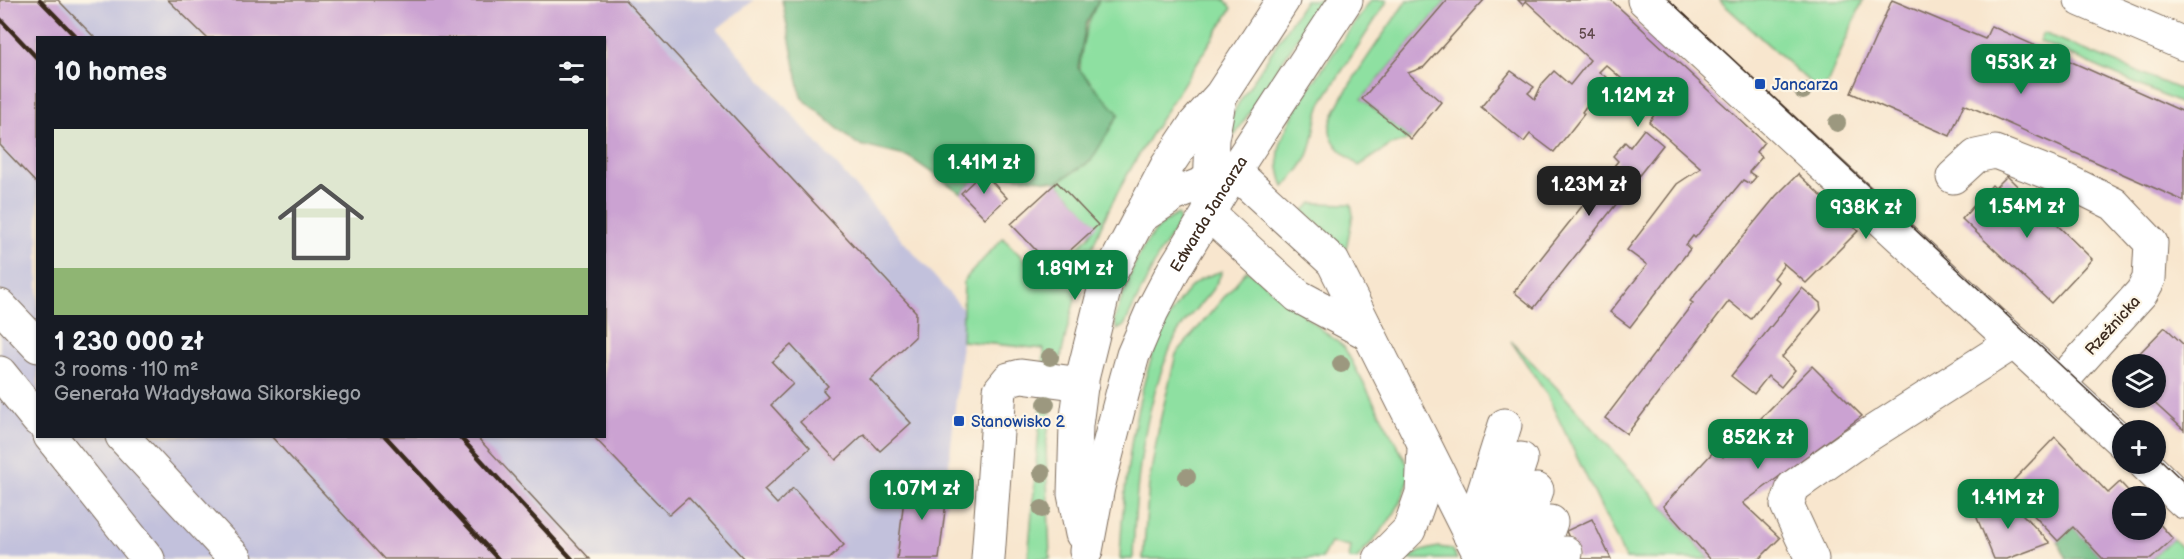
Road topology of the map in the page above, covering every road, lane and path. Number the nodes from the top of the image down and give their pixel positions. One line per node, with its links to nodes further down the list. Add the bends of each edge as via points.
1 (1283, 0): 6 (street, Edwarda Jancarza)
2 (1346, 0): 7 (street, Edwarda Jancarza)
3 (1644, 0): 13 (street)
4 (2081, 0): 5 (street)
5 (2184, 45)
6 (1221, 95): 7 (street, via 1212,139); 10 (street, Edwarda Jancarza, via 1195,124)
7 (1222, 175): 9 (street); 10 (street, via 1174,195); 12 (street, via 1333,262)
8 (1953, 177): 17 (street, Rzeźnicka, via 1976,156 1995,152 2114,204 2151,243 2149,279 2142,292)
9 (1209, 214): 12 (street, via 1298,296); 30 (street, Edwarda Jancarza, via 1173,271 1134,355 1098,488)
10 (1137, 220): 16 (street, Edwarda Jancarza, via 1107,282)
11 (0, 306): 14 (street)
12 (1369, 334): 23 (street)
13 (2014, 342): 17 (street); 37 (street, via 1793,487 1787,505)
14 (36, 344)
15 (0, 373): 18 (street)
16 (1082, 384): 30 (street, Edwarda Jancarza, via 1076,425 1074,494); 34 (street, via 1021,376 1009,379 1000,390)
17 (2059, 384): 20 (street)
18 (36, 418)
19 (1505, 425): 29 (street)
20 (2112, 433)
21 (52, 438): 32 (street)
22 (124, 438): 33 (street)
23 (1424, 446): 29 (street); 35 (street, via 1422,493 1409,530)
24 (1521, 459): 29 (street)
25 (2155, 474): 27 (street)
26 (1537, 490): 36 (street)
27 (2184, 502)
28 (1551, 522): 31 (street)
29 (1480, 551)
30 (1086, 555)
31 (1556, 557)
32 (148, 559)
33 (236, 559)
34 (988, 559)
35 (1380, 559)
36 (1513, 559)
37 (1812, 559)

